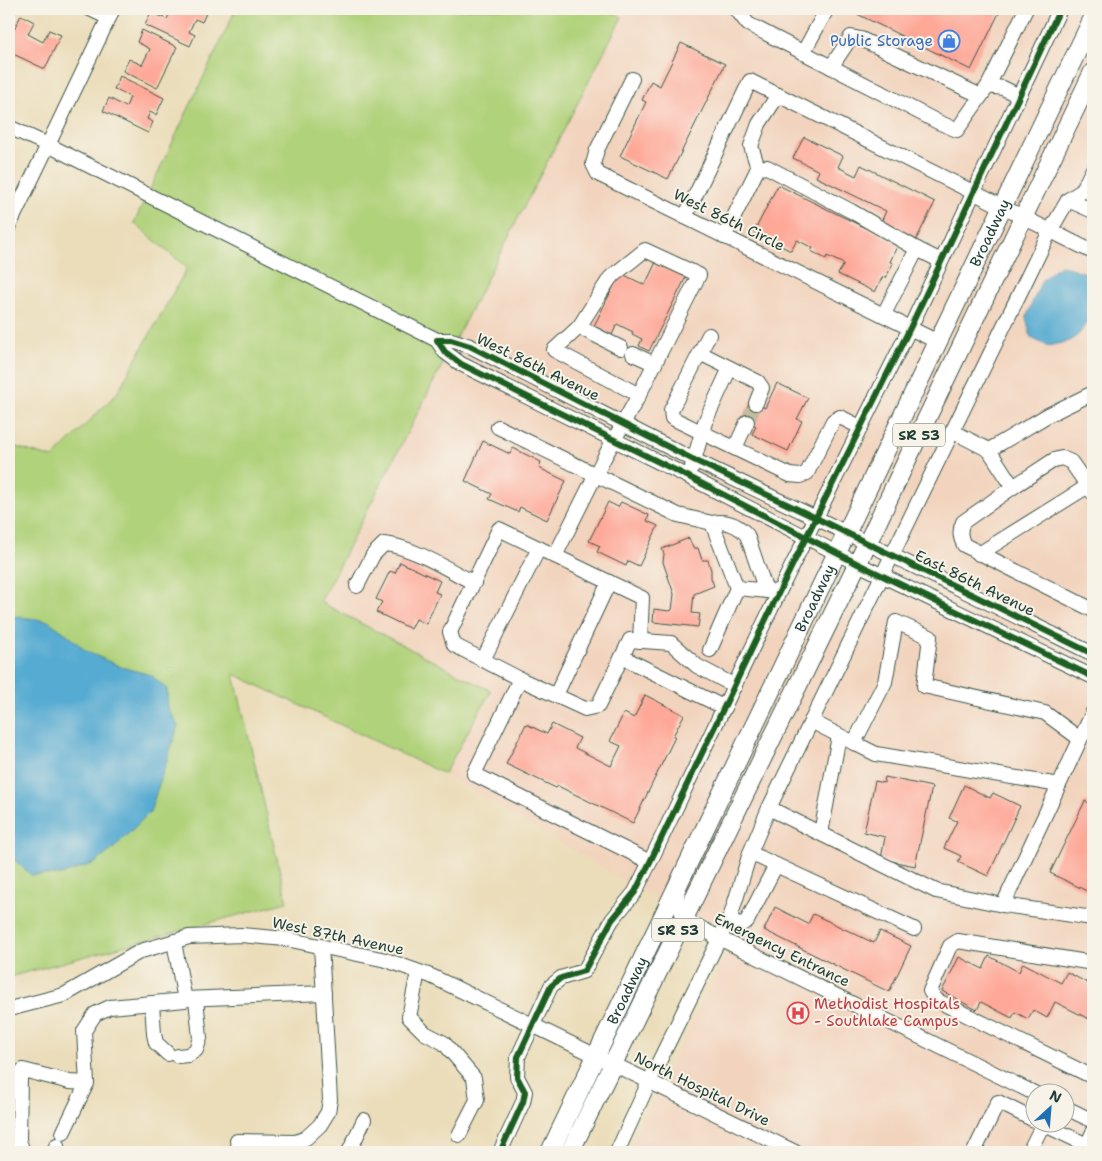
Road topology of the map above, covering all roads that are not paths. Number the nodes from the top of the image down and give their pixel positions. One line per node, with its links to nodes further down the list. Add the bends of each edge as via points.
1 (90, 9): 6 (street)
2 (738, 9): 8 (street, via 748,24)
3 (827, 9): 8 (street)
4 (1026, 9): 12 (street)
5 (1060, 9): 14 (street)
6 (111, 13): 16 (street)
7 (1093, 18): 21 (main road, Broadway / SR 53)
8 (803, 52): 9 (street)
9 (831, 67): 12 (street, via 851,37); 12 (street, via 958,130)
10 (1093, 72): 24 (main road, Broadway / SR 53)
11 (632, 79): 23 (street, West 86th Circle, via 593,164 598,174)
12 (984, 91): 14 (street, via 1003,88)
13 (778, 95): 17 (street, via 759,124 751,146); 19 (street); 23 (street, via 750,81)
14 (1019, 96): 19 (street)
15 (9, 127): 16 (street)
16 (48, 145): 25 (street); 35 (street)
17 (758, 168): 27 (street); 28 (street, via 767,167 809,188)
18 (1093, 169): 20 (street, via 1082,191)
19 (973, 193): 21 (street); 30 (street)
20 (1068, 200): 22 (street); 26 (street)
21 (1002, 208): 24 (street); 36 (main road, Broadway / SR 53)
22 (1093, 211)
23 (685, 217): 27 (street, West 86th Circle)
24 (1024, 218): 26 (street); 61 (main road, Broadway / SR 53)
25 (9, 226)
26 (1050, 231): 29 (street); 47 (street)
27 (724, 236): 31 (street, West 86th Circle)
28 (917, 250): 30 (street); 31 (street)
29 (1093, 252)
30 (941, 261): 33 (street)
31 (884, 314): 33 (street, West 86th Circle)
32 (579, 327): 38 (street); 38 (street, via 610,278 644,250 699,275); 41 (street, via 554,350)
33 (910, 328): 36 (street, West 86th Circle); 46 (street)
34 (709, 335): 37 (street)
35 (437, 340): 44 (street, West 86th Avenue, via 451,340 470,346); 49 (street, West 86th Avenue, via 445,352 461,364)
36 (938, 342): 59 (main road, Broadway / SR 53)
37 (700, 353): 39 (street); 48 (street, via 671,410 672,418)
38 (655, 364): 41 (street)
39 (730, 368): 42 (street, via 758,382 762,388); 48 (street)
40 (1093, 393): 51 (street)
41 (640, 395): 44 (street)
42 (756, 402)
43 (747, 422): 50 (street)
44 (623, 423): 49 (street); 52 (street, West 86th Avenue)
45 (498, 427): 53 (street)
46 (860, 427): 50 (street, via 840,417 833,421 807,473 800,476 790,475); 57 (street)
47 (952, 431): 51 (street); 66 (street)
48 (701, 432): 50 (street); 52 (street)
49 (615, 440): 53 (street); 54 (street, West 86th Avenue)
50 (735, 448)
51 (989, 450): 55 (street)
52 (694, 460): 54 (street); 57 (street, West 86th Avenue)
53 (596, 474): 58 (street, via 678,514); 65 (street)
54 (689, 477): 60 (street, West 86th Avenue)
55 (1013, 487): 56 (street, via 1062,458 1071,462); 64 (street, via 963,522 960,537 964,545)
56 (1090, 490): 64 (street)
57 (816, 518): 59 (street, West 86th Avenue); 60 (street)
58 (712, 523): 72 (street); 73 (street, via 722,521 731,524 747,535)
59 (846, 533): 61 (street, East 86th Avenue); 63 (main road, Broadway / SR 53)
60 (807, 537): 63 (street, West 86th Avenue); 73 (street)
61 (867, 544): 66 (street, East 86th Avenue); 67 (main road, Broadway / SR 53)
62 (539, 548): 65 (street); 70 (street, via 499,529); 79 (street)
63 (837, 553): 67 (street); 96 (main road, Broadway / SR 53)
64 (978, 554): 74 (street)
65 (555, 556): 69 (street)
66 (891, 556): 68 (street); 77 (street, East 86th Avenue)
67 (858, 564): 68 (street); 99 (main road, Broadway / SR 53)
68 (882, 575): 80 (street); 86 (street)
69 (609, 582): 75 (street, via 642,598); 83 (street)
70 (474, 583): 71 (street, via 410,551 384,544 373,554); 79 (street, via 450,632 454,645)
71 (357, 586)
72 (737, 588): 73 (street); 76 (street)
73 (773, 591): 82 (street)
74 (1093, 610)
75 (640, 641): 78 (street, via 630,640); 82 (street, via 671,643 697,666)
76 (710, 650)
77 (1093, 654)
78 (622, 657): 83 (street, via 598,706 585,709); 84 (street)
79 (483, 660): 81 (street)
80 (1093, 677)
81 (520, 679): 83 (street); 94 (street, via 474,774)
82 (735, 686): 84 (street)
83 (556, 695)
84 (726, 708): 94 (street)
85 (1093, 712): 88 (street)
86 (811, 721): 87 (street); 91 (street)
87 (839, 736): 89 (street); 92 (street)
88 (1080, 739): 89 (street, via 1045,713 924,686 930,637 896,622 885,682); 90 (street)
89 (854, 743): 90 (street, via 876,754)
90 (1058, 785): 97 (street)
91 (769, 808): 92 (street); 93 (street)
92 (821, 833): 97 (street, via 936,891)
93 (750, 853): 95 (street); 100 (street)
94 (650, 862): 111 (street, via 635,892 612,920 584,971 561,978 551,986)
95 (776, 865): 100 (street, via 747,921 742,924); 101 (street)
96 (680, 881): 99 (street, via 678,898); 112 (main road, Broadway / SR 53)
97 (1003, 905): 98 (street)
98 (1093, 918)
99 (684, 919): 102 (street, Emergency Entrance); 113 (main road, Broadway / SR 53)
100 (728, 921): 102 (street)
101 (914, 929)
102 (719, 938): 116 (street); 117 (street, Emergency Entrance)
103 (174, 942): 104 (street, West 87th Avenue, via 189,937 241,935); 108 (street); 110 (street, West 87th Avenue, via 141,951 64,995)
104 (321, 946): 106 (street, West 87th Avenue, via 386,960); 107 (street)
105 (1093, 963): 114 (street, via 958,941 950,946 930,990 936,1000)
106 (418, 972): 111 (street, West 87th Avenue); 125 (street, via 409,1018 425,1033 444,1043 474,1078 477,1100)
107 (324, 994): 108 (street); 126 (street, via 328,1112 320,1125 306,1138 296,1142)
108 (190, 999): 109 (street); 109 (street, via 200,1038 196,1050 188,1055 173,1054 156,1043)
109 (152, 1003): 115 (street, via 110,1007 95,1014 84,1031)
110 (9, 1009)
111 (533, 1025): 112 (street, West 87th Avenue); 131 (street, via 516,1066 517,1077 525,1092 523,1102)
112 (596, 1055): 113 (street, North Hospital Drive); 132 (main road, Broadway / SR 53)
113 (612, 1064): 116 (street, North Hospital Drive); 133 (main road, Broadway / SR 53)
114 (1093, 1078)
115 (87, 1082): 127 (street); 129 (street, via 70,1082 23,1070 20,1078 19,1140)
116 (649, 1082): 134 (street); 135 (street, North Hospital Drive)
117 (1024, 1088)
118 (1074, 1112): 121 (street)
119 (1024, 1115): 136 (street, via 998,1102)
120 (364, 1120): 130 (street)
121 (1093, 1121)
122 (1093, 1132): 128 (street)
123 (1038, 1134): 137 (street)
124 (1060, 1134): 128 (street)
125 (459, 1135)
126 (237, 1141)
127 (57, 1143)
128 (1086, 1149)
129 (23, 1152)
130 (349, 1152)
131 (500, 1152)
132 (550, 1152)
133 (570, 1152)
134 (617, 1152)
135 (795, 1152)
136 (974, 1152)
137 (1030, 1152)

